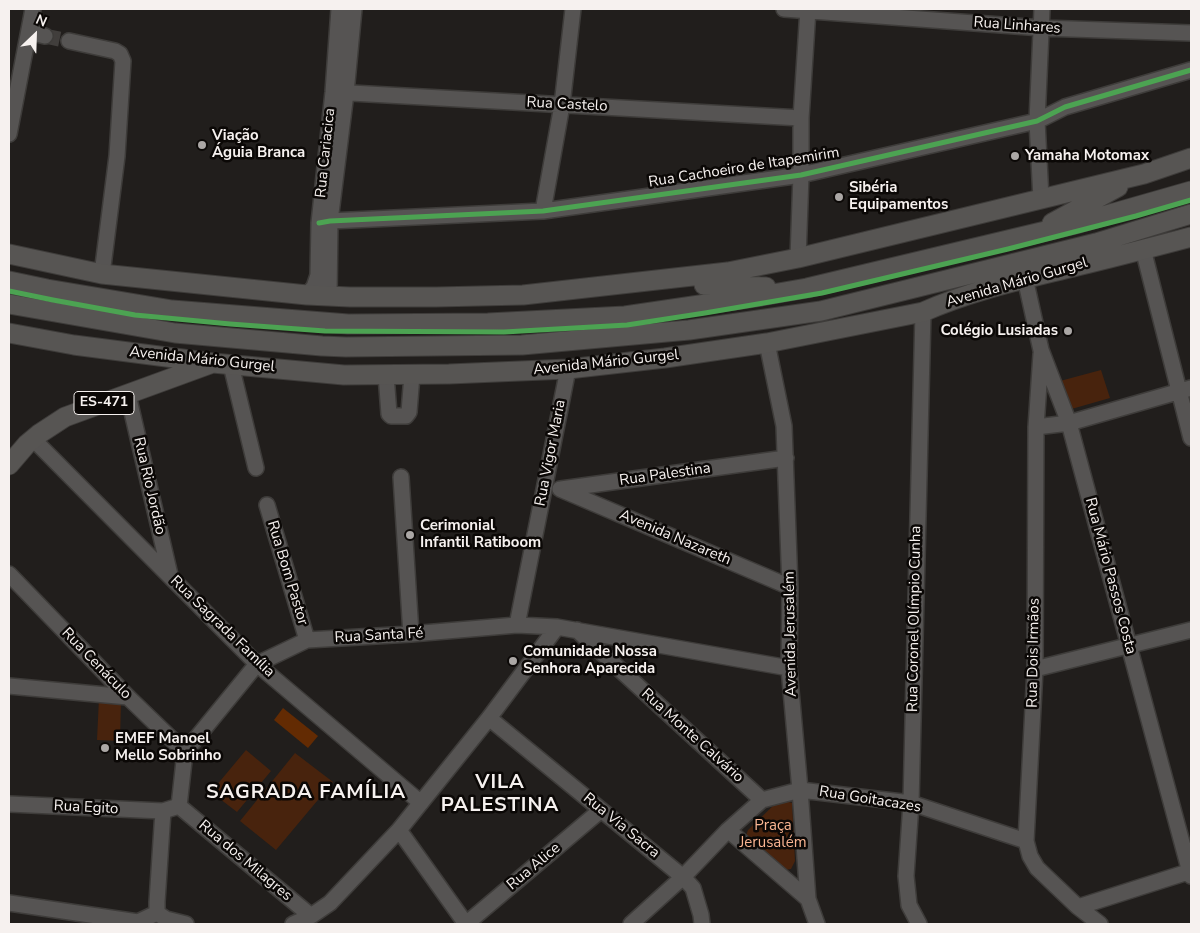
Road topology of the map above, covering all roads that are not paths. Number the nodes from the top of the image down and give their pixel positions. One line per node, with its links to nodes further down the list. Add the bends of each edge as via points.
1 (33, 9): 9 (street)
2 (339, 9): 14 (street, Rua Cariacica)
3 (354, 9): 14 (street, Rua Cariacica)
4 (573, 9): 15 (street)
5 (784, 9): 7 (street, Rua Linhares)
6 (1042, 9): 8 (street)
7 (808, 10): 8 (street, Rua Linhares); 16 (street)
8 (1042, 28): 10 (street, Rua Linhares); 17 (street)
9 (29, 32): 11 (street); 18 (street)
10 (1191, 33)
11 (45, 36)
12 (69, 41): 32 (street, via 115,51 123,61 117,156)
13 (1191, 70): 17 (street, Rua Cachoeiro de Itapemirim, via 1066,108)
14 (339, 92): 15 (street, Rua Castelo); 26 (street, Rua Cariacica)
15 (562, 105): 16 (street, Rua Castelo); 24 (street)
16 (801, 118): 21 (street)
17 (1037, 121): 21 (street, Rua Cachoeiro de Itapemirim); 23 (street)
18 (9, 134)
19 (1191, 158): 20 (main road)
20 (1144, 174): 23 (main road); 27 (main road)
21 (801, 175): 24 (street, Rua Cachoeiro de Itapemirim); 31 (street)
22 (1191, 190): 27 (main road, via 1079,224)
23 (1041, 199): 31 (main road)
24 (543, 211): 26 (street, Rua Cachoeiro de Itapemirim)
25 (1191, 214): 39 (main road, Avenida Mário Gurgel, via 1096,243)
26 (325, 222): 37 (street, Rua Cariacica, via 318,275); 38 (street, Rua Cariacica)
27 (1029, 235): 36 (main road)
28 (1191, 236): 29 (main road, Avenida Mário Gurgel)
29 (1143, 250): 33 (main road, Avenida Mário Gurgel); 56 (street)
30 (9, 254): 32 (main road)
31 (798, 258): 35 (main road, via 728,272)
32 (102, 274): 37 (main road)
33 (1025, 278): 41 (main road, Avenida Mário Gurgel); 48 (street, Rua Mário Passos Costa)
34 (9, 281): 43 (main road, via 172,310)
35 (641, 283): 36 (main road); 38 (main road, via 523,295 436,298)
36 (807, 288): 43 (main road, via 625,316 488,323)
37 (307, 295): 38 (main road)
38 (329, 296): 43 (main road)
39 (865, 300): 41 (main road); 42 (main road, Avenida Mário Gurgel)
40 (9, 305): 46 (main road, Avenida Mário Gurgel, via 175,333)
41 (932, 308): 45 (main road, Avenida Mário Gurgel); 89 (street, Rua Coronel Olímpio Cunha)
42 (820, 311): 47 (main road, Avenida Mário Gurgel, via 689,330 522,345); 49 (main road)
43 (326, 322): 46 (main road)
44 (9, 333): 50 (main road, Avenida Mário Gurgel, via 74,345)
45 (767, 343): 49 (main road, Avenida Mário Gurgel); 62 (street, Avenida Jerusalém, via 784,426)
46 (322, 346): 47 (main road, Avenida Mário Gurgel); 51 (main road, via 313,360 305,364)
47 (433, 346): 53 (main road)
48 (1042, 350): 58 (street, Rua Mário Passos Costa); 59 (street, Rua Dois Irmãos)
49 (665, 358): 52 (main road, Avenida Mário Gurgel)
50 (222, 364): 51 (main road, Avenida Mário Gurgel); 57 (main road, ES-471); 64 (street)
51 (267, 368): 54 (main road, Avenida Mário Gurgel, via 344,375)
52 (568, 370): 53 (main road, Avenida Mário Gurgel); 67 (street, Rua Vigor Maria)
53 (503, 372): 55 (main road, Avenida Mário Gurgel)
54 (386, 374): 55 (main road, Avenida Mário Gurgel); 55 (street, via 391,416 406,416 409,412)
55 (412, 374)
56 (1185, 389): 58 (street); 60 (street)
57 (128, 395): 61 (main road, ES-471, via 65,417); 70 (street, Rua Rio Jordão)
58 (1069, 422): 59 (street); 78 (street, Rua Mário Passos Costa)
59 (1036, 427): 81 (street, Rua Dois Irmãos)
60 (1191, 438)
61 (34, 439): 63 (main road, ES-471); 70 (street, Rua Sagrada Família)
62 (786, 458): 66 (street, Rua Palestina); 71 (street, Avenida Jerusalém)
63 (9, 465)
64 (256, 468)
65 (401, 477): 76 (street)
66 (560, 489): 67 (street, Rua Palestina); 71 (street, Avenida Nazareth)
67 (544, 490): 72 (street, Rua Vigor Maria)
68 (267, 505): 77 (street, Rua Bom Pastor)
69 (9, 574): 83 (street, Rua Cenáculo)
70 (170, 577): 79 (street, Rua Sagrada Família)
71 (790, 587): 80 (street, Avenida Jerusalém)
72 (517, 625): 73 (street, Rua Santa Fé); 76 (street, Rua Santa Fé)
73 (557, 627): 74 (street, Rua Santa Fé); 84 (street)
74 (576, 630): 80 (street, Rua Santa Fé); 87 (street, Rua Monte Calvário)
75 (1191, 630): 78 (street)
76 (411, 634): 77 (street, Rua Santa Fé)
77 (307, 640): 79 (street, Rua Santa Fé)
78 (1129, 646): 81 (street); 97 (street, Rua Mário Passos Costa)
79 (257, 664): 85 (street, Rua Santa Fé); 88 (street, Rua Sagrada Família)
80 (789, 668): 86 (street, Avenida Jerusalém)
81 (1035, 669): 96 (street, Rua Dois Irmãos)
82 (9, 686): 83 (street)
83 (128, 698): 85 (street, Rua Cenáculo)
84 (489, 718): 88 (street); 92 (street, Rua Via Sacra)
85 (185, 752): 91 (street)
86 (800, 790): 87 (street); 89 (street, Rua Goitacazes); 99 (street, Avenida Jerusalém)
87 (762, 800): 95 (street)
88 (421, 803): 94 (street)
89 (911, 803): 96 (street, Rua Goitacazes); 111 (street, Rua Coronel Olímpio Cunha, via 906,876 909,905)
90 (9, 804): 93 (street, Rua Egito)
91 (179, 806): 93 (street); 103 (street, Rua dos Milagres)
92 (602, 810): 98 (street, Rua Via Sacra); 107 (street, Rua Alice)
93 (163, 811): 102 (street)
94 (399, 830): 103 (street, via 330,903); 107 (street)
95 (728, 830): 98 (street); 99 (street)
96 (1026, 841): 101 (street, Rua Dois Irmãos, via 1037,868)
97 (1191, 873): 101 (street)
98 (683, 877): 108 (street); 109 (street, Rua Via Sacra, via 693,888)
99 (808, 899): 110 (street, Avenida Jerusalém)
100 (9, 903): 104 (street)
101 (1078, 907): 112 (street, Rua Dois Irmãos)
102 (157, 913): 104 (street); 105 (street)
103 (311, 916): 106 (street)
104 (138, 923)
105 (186, 924)
106 (293, 924)
107 (466, 924)
108 (631, 924)
109 (702, 924)
110 (817, 924)
111 (919, 924)
112 (1100, 924)

